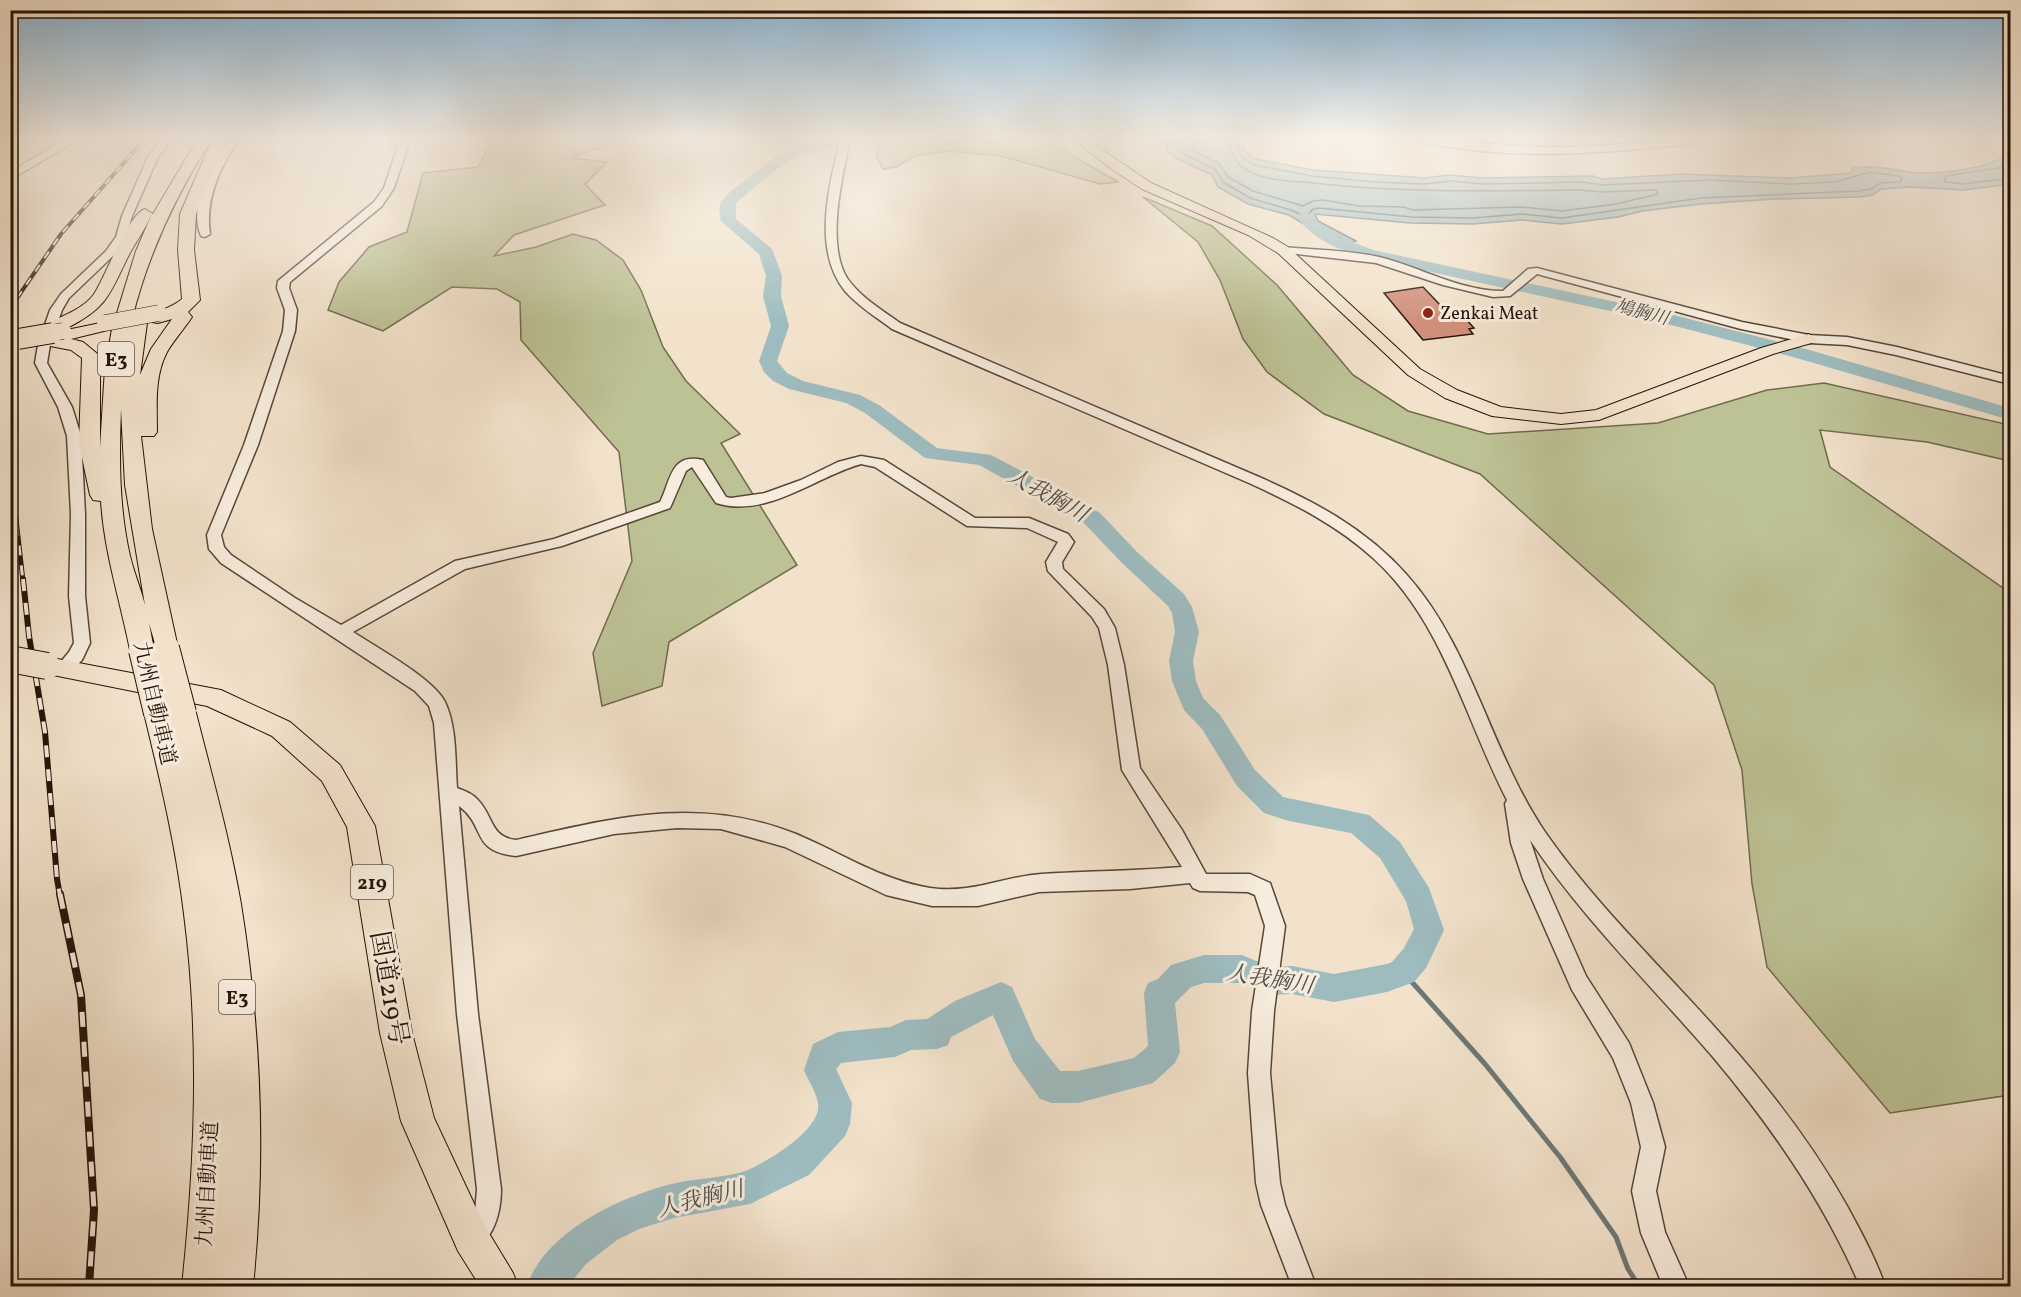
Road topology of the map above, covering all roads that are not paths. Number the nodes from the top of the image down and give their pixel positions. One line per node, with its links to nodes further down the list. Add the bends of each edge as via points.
1 (134, 201): 21 (street, via 121,237 110,253 65,296 44,345 41,363 65,407 74,436 78,514 77,596 82,643 76,656)
2 (156, 201): 13 (highway, via 123,252 102,296)
3 (168, 201): 18 (highway, 九州自動車道 / E3, via 130,286 112,380 110,495)
4 (179, 201): 17 (highway, 九州自動車道 / E3, via 160,243 136,329 131,378)
5 (193, 201): 12 (highway, via 188,214 186,250 191,300)
6 (206, 201): 10 (street, via 202,222)
7 (380, 201): 19 (street, via 284,281 291,310 289,331 251,445 214,535 217,549 226,559)
8 (835, 201): 23 (street, via 832,258 841,279 862,302 896,326 1232,471 1338,523 1380,556 1418,596 1440,632)
9 (1178, 201): 11 (main road, via 1252,231)
10 (205, 234)
11 (1283, 249): 14 (street, via 1377,260 1493,294 1506,294 1532,271 1543,272 1741,326); 14 (main road, via 1414,372 1451,394 1498,412 1561,419 1599,415 1767,351)
12 (165, 314): 13 (highway, bridge); 17 (highway, via 183,317 162,346 149,376 147,436)
13 (60, 333): 15 (highway); 18 (highway, via 91,356 89,444 100,498)
14 (1809, 339): 16 (street, via 1887,349)
15 (15, 342)
16 (2010, 380)
17 (136, 490): 22 (highway, 九州自動車道 / E3, bridge, via 166,648)
18 (119, 558): 22 (highway, 九州自動車道 / E3, bridge, via 142,650)
19 (341, 632): 24 (street, via 421,686 437,703 443,723); 25 (street, via 480,557 539,548 611,527 665,505 680,467 688,462 698,463 721,500 731,503 768,496 843,465 871,460 972,523 1029,523 1066,542 1053,562 1056,571 1098,613 1107,628 1131,770)
20 (13, 660): 21 (highway, 国道219号 / 219, bridge)
21 (55, 667): 26 (highway, 国道219号 / 219, via 212,697 281,729 332,773 361,826 396,1033 418,1121)
22 (170, 713): 28 (highway, 九州自動車道 / E3, via 205,963 210,1156); 29 (highway, 九州自動車道 / E3, via 212,832 233,953 239,1016 242,1147)
23 (1512, 791): 27 (street, via 1521,843 1533,879 1579,983 1621,1051 1642,1103 1653,1147 1644,1191 1653,1233); 32 (street, via 1538,837 1597,915 1746,1079 1789,1136 1830,1199)
24 (448, 792): 25 (street, via 474,807 488,838 504,848 614,826 677,820 721,821 789,840 893,889 932,897 978,897 1038,884); 26 (street, via 469,1038 489,1189 489,1209)
25 (1195, 874): 31 (street, via 1203,884 1250,884 1263,889 1275,926 1259,1073 1268,1183)
26 (471, 1238): 30 (highway, 国道219号 / 219)
27 (1671, 1284)
28 (200, 1287)
29 (235, 1287)
30 (500, 1287)
31 (1304, 1287)
32 (1873, 1287)

